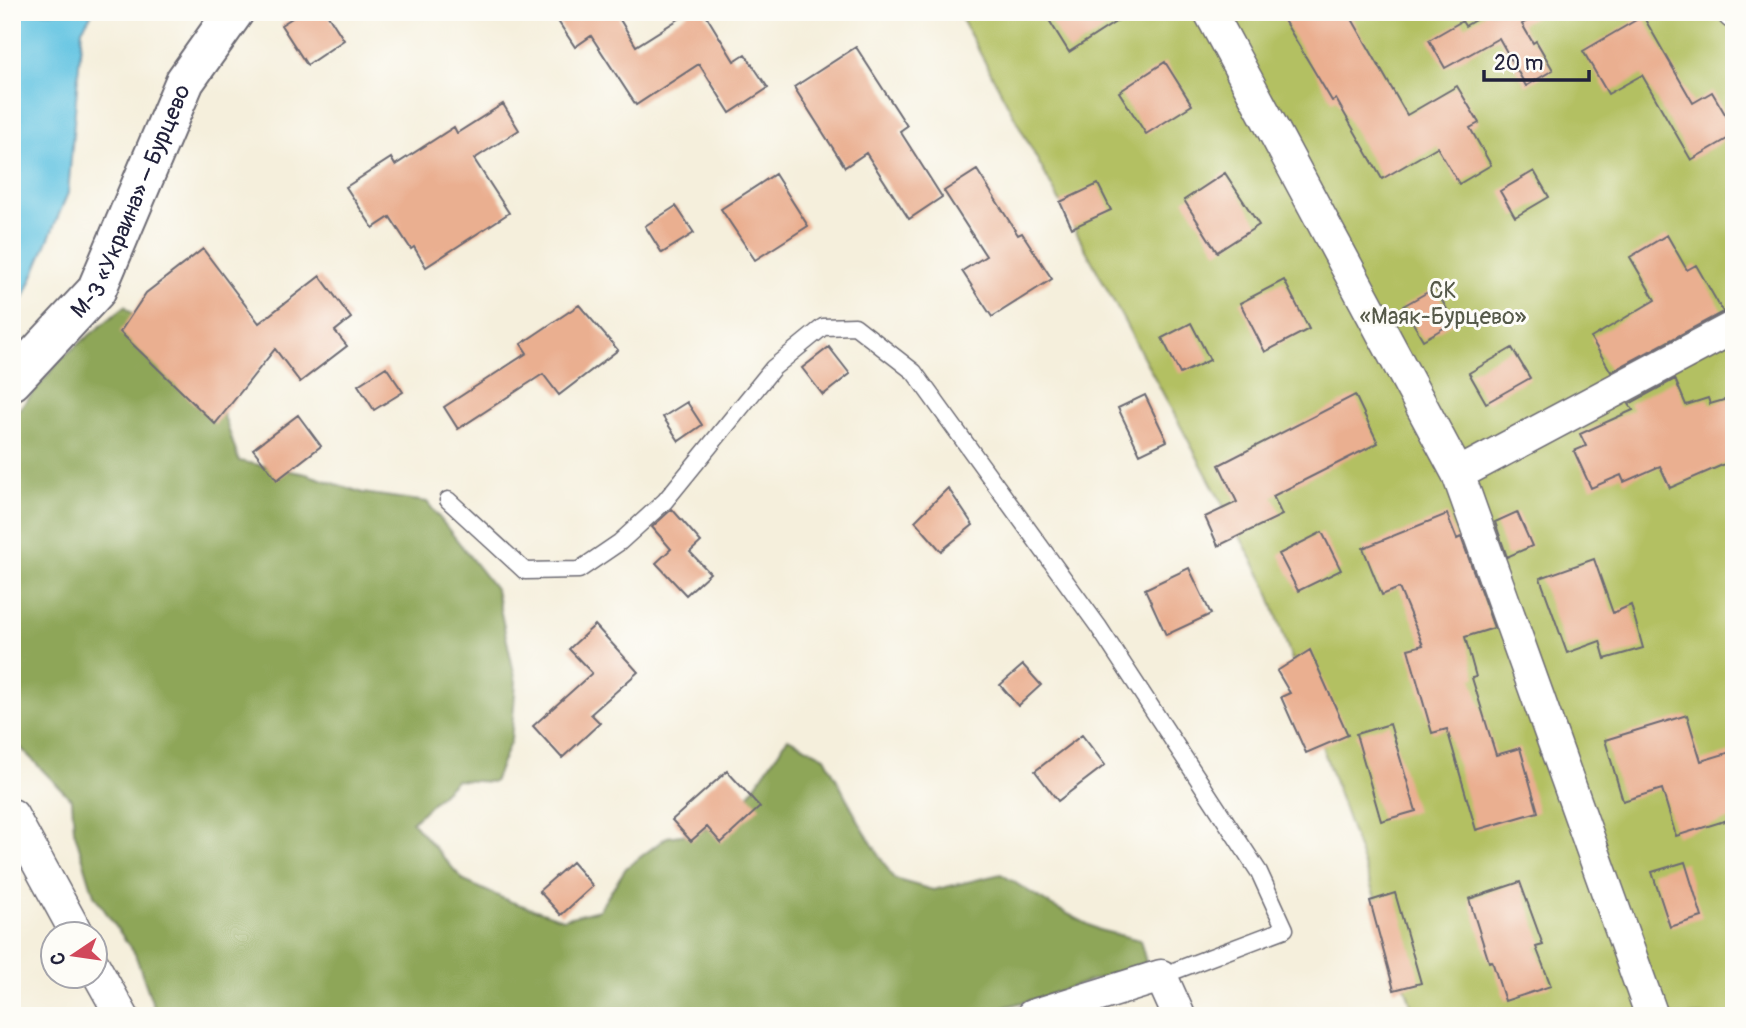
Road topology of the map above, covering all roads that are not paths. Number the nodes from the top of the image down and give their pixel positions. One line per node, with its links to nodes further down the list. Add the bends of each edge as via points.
1 (234, 12): 4 (street, М-3 «Украина» – Бурцево, via 185,81 96,291)
2 (1210, 12): 5 (street)
3 (1734, 327): 5 (street)
4 (12, 381)
5 (1458, 474): 14 (street)
6 (448, 500): 9 (lane, via 526,571 579,570 620,542 665,501 773,368 822,327 855,326 914,372 1098,626 1259,872 1285,929)
7 (12, 815): 8 (street)
8 (70, 920)
9 (1161, 976): 12 (street); 13 (street)
10 (108, 990): 11 (street)
11 (122, 1016)
12 (1032, 1016)
13 (1179, 1016)
14 (1652, 1016)

